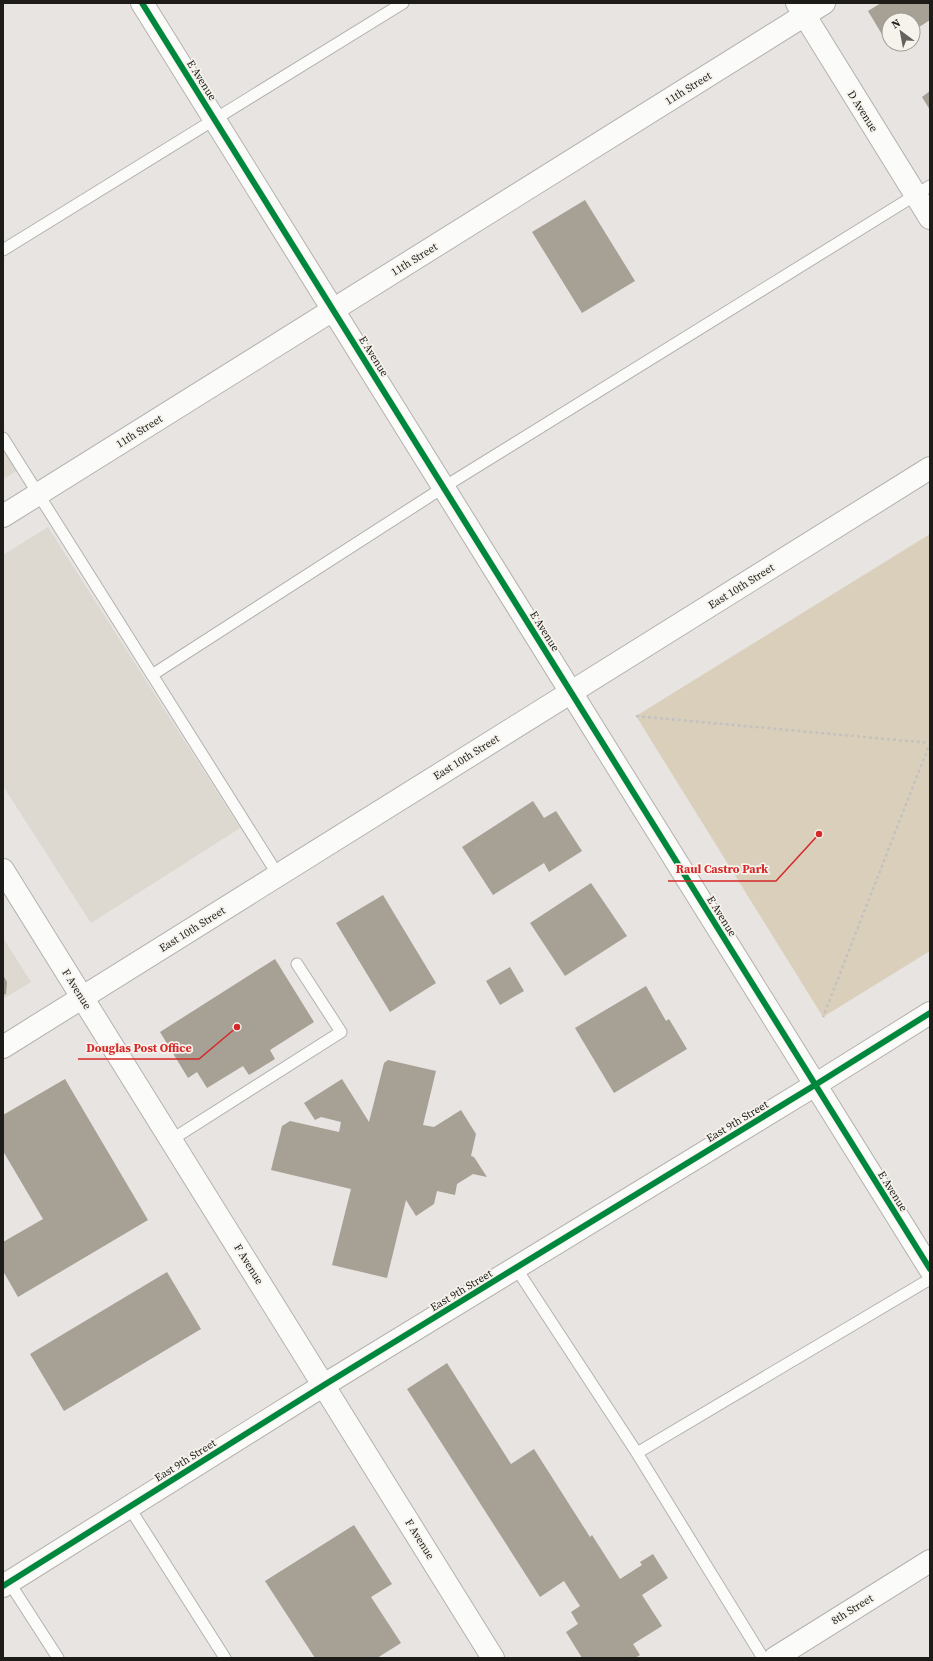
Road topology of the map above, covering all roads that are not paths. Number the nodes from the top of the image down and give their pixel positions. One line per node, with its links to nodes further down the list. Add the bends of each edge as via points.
1 (142, 3): 5 (street, E Avenue)
2 (403, 3): 5 (lane)
3 (824, 3): 4 (street, 11th Street)
4 (800, 9): 6 (street, D Avenue); 9 (street, 11th Street)
5 (215, 119): 8 (lane); 9 (street, E Avenue)
6 (923, 191): 7 (street, D Avenue); 12 (lane)
7 (930, 218)
8 (3, 250)
9 (333, 310): 12 (street, E Avenue); 13 (street, 11th Street)
10 (3, 438): 13 (lane)
11 (930, 468): 16 (street, East 10th Street)
12 (444, 487): 15 (lane); 16 (street, E Avenue)
13 (37, 494): 14 (street, 11th Street); 15 (lane)
14 (3, 516)
15 (152, 675): 18 (lane)
16 (571, 692): 18 (street, East 10th Street); 23 (street, E Avenue)
17 (3, 870): 20 (street, F Avenue)
18 (278, 875): 20 (street, East 10th Street)
19 (297, 964): 24 (lane, via 341,1032)
20 (82, 997): 22 (street, East 10th Street); 24 (street, F Avenue)
21 (930, 1013): 23 (street, East 9th Street)
22 (3, 1047)
23 (816, 1085): 25 (street, East 9th Street); 26 (street, E Avenue)
24 (171, 1140): 28 (street, F Avenue)
25 (516, 1268): 28 (street, East 9th Street); 29 (lane)
26 (930, 1269)
27 (930, 1279): 29 (lane)
28 (324, 1385): 30 (street, East 9th Street); 35 (street, F Avenue)
29 (637, 1453): 36 (lane)
30 (129, 1507): 32 (street, East 9th Street); 34 (lane)
31 (930, 1561): 37 (street, 8th Street)
32 (6, 1584): 33 (lane)
33 (58, 1658)
34 (225, 1658)
35 (493, 1658)
36 (763, 1658)
37 (775, 1658)

